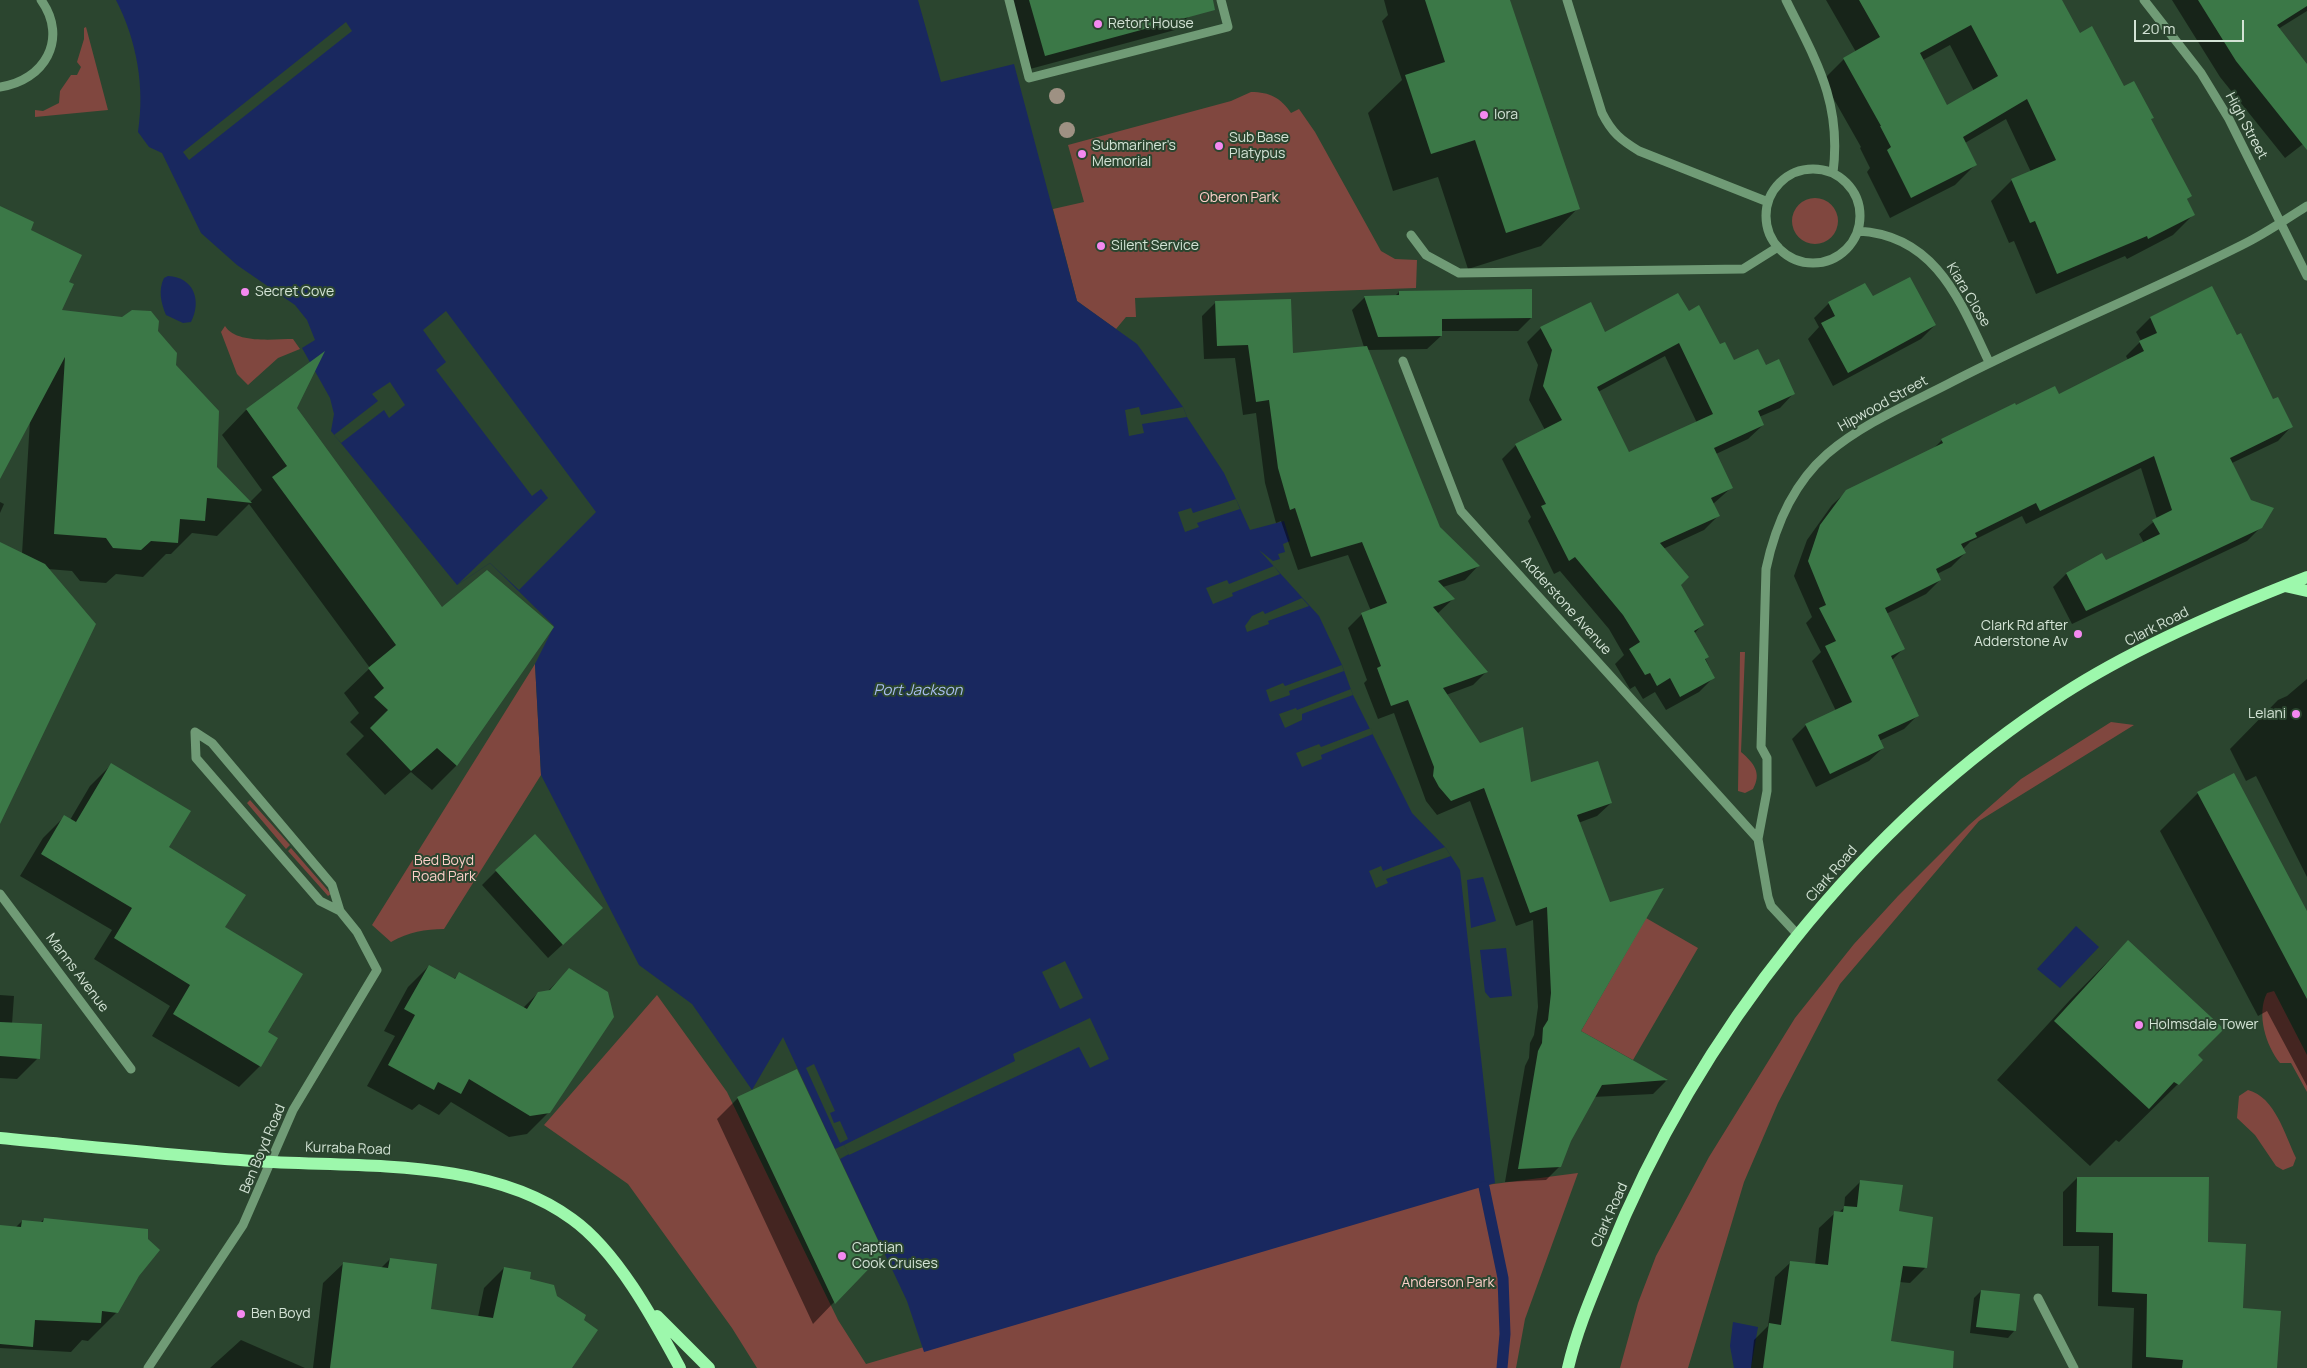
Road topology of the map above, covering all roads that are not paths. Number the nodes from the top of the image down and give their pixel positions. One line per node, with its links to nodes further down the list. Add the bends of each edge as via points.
1 (41, 0): 7 (street, via 50,15 53,30 45,61 26,80)
2 (1009, 0): 3 (street, via 1029,78 1228,27)
3 (1221, 0)
4 (1567, 0): 9 (street, via 1609,129 1639,151)
5 (1786, 0): 8 (street, via 1822,73 1830,99 1835,124)
6 (2144, 0): 11 (street, High Street, via 2201,73 2224,111)
7 (0, 87)
8 (1833, 173): 9 (street, via 1801,170 1786,176 1774,188); 12 (street, via 1854,191 1861,217)
9 (1768, 202): 14 (street, via 1769,234)
10 (2307, 206): 11 (street, Hipwood Street)
11 (2280, 223): 15 (street, High Street); 17 (street, Hipwood Street, via 2243,245)
12 (1858, 231): 14 (street, via 1842,254 1816,263 1801,262); 17 (street, Kiara Close, via 1895,238 1931,261 1946,279)
13 (1411, 235): 14 (street, via 1426,255 1459,273 1743,269)
14 (1778, 247)
15 (2307, 276)
16 (1403, 361): 21 (street, Adderstone Avenue, via 1461,511)
17 (1990, 362): 21 (street, Hipwood Street, via 1848,437 1826,455 1792,496 1771,543 1766,569 1761,747 1767,758 1767,791)
18 (2307, 577): 19 (main road, Clark Road)
19 (2285, 586): 20 (main road); 24 (main road, Clark Road, via 2196,624 2113,666 2030,716 1950,778 1874,848)
20 (2307, 591)
21 (1758, 839): 24 (street, Hipwood Street, via 1771,906)
22 (0, 894): 25 (street, Manns Avenue)
23 (340, 911): 23 (street, Ben Boyd Road, via 320,901 196,758 195,732 212,742 332,885); 27 (street, Ben Boyd Road, via 357,932 377,970 293,1110)
24 (1798, 935): 33 (main road, Clark Road, via 1727,1032 1673,1121 1623,1220 1575,1338)
25 (131, 1070)
26 (0, 1138): 27 (main road, Kurraba Road)
27 (271, 1162): 29 (main road, Kurraba Road, via 347,1163 434,1170 504,1186 573,1219 606,1254); 30 (street, Ben Boyd Road, via 243,1225)
28 (2038, 1298): 34 (street)
29 (646, 1306): 31 (main road, Kurraba Road); 32 (main road, Kurraba Road)
30 (148, 1368)
31 (680, 1368)
32 (709, 1368)
33 (1568, 1368)
34 (2074, 1368)

